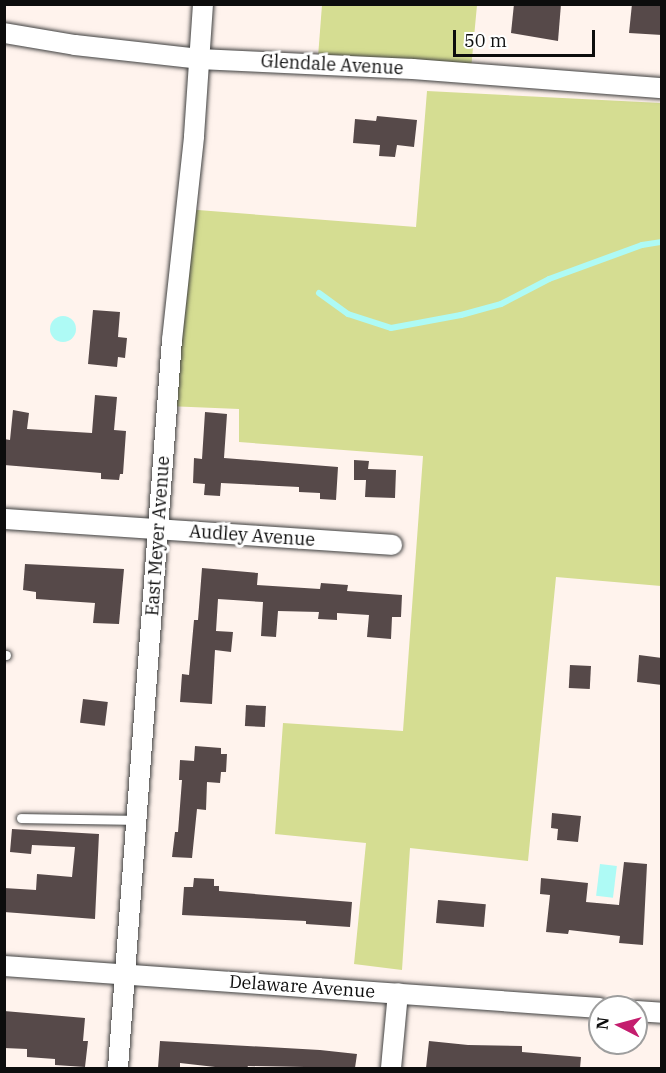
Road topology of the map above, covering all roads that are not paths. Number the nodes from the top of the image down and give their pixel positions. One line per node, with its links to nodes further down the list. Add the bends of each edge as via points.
1 (203, 4): 3 (street, East Meyer Avenue)
2 (4, 33): 3 (street, Glendale Avenue)
3 (199, 58): 4 (street, Glendale Avenue); 6 (street, East Meyer Avenue, via 172,340)
4 (662, 88)
5 (4, 519): 6 (street, Audley Avenue)
6 (159, 530): 7 (street, Audley Avenue); 9 (street, East Meyer Avenue)
7 (392, 545)
8 (21, 818): 9 (lane)
9 (137, 820): 11 (street, East Meyer Avenue)
10 (4, 966): 11 (street, Delaware Avenue)
11 (125, 975): 12 (street, Delaware Avenue); 14 (street, East Meyer Avenue)
12 (398, 993): 13 (street, Delaware Avenue); 15 (street)
13 (588, 1007)
14 (118, 1068)
15 (391, 1068)

